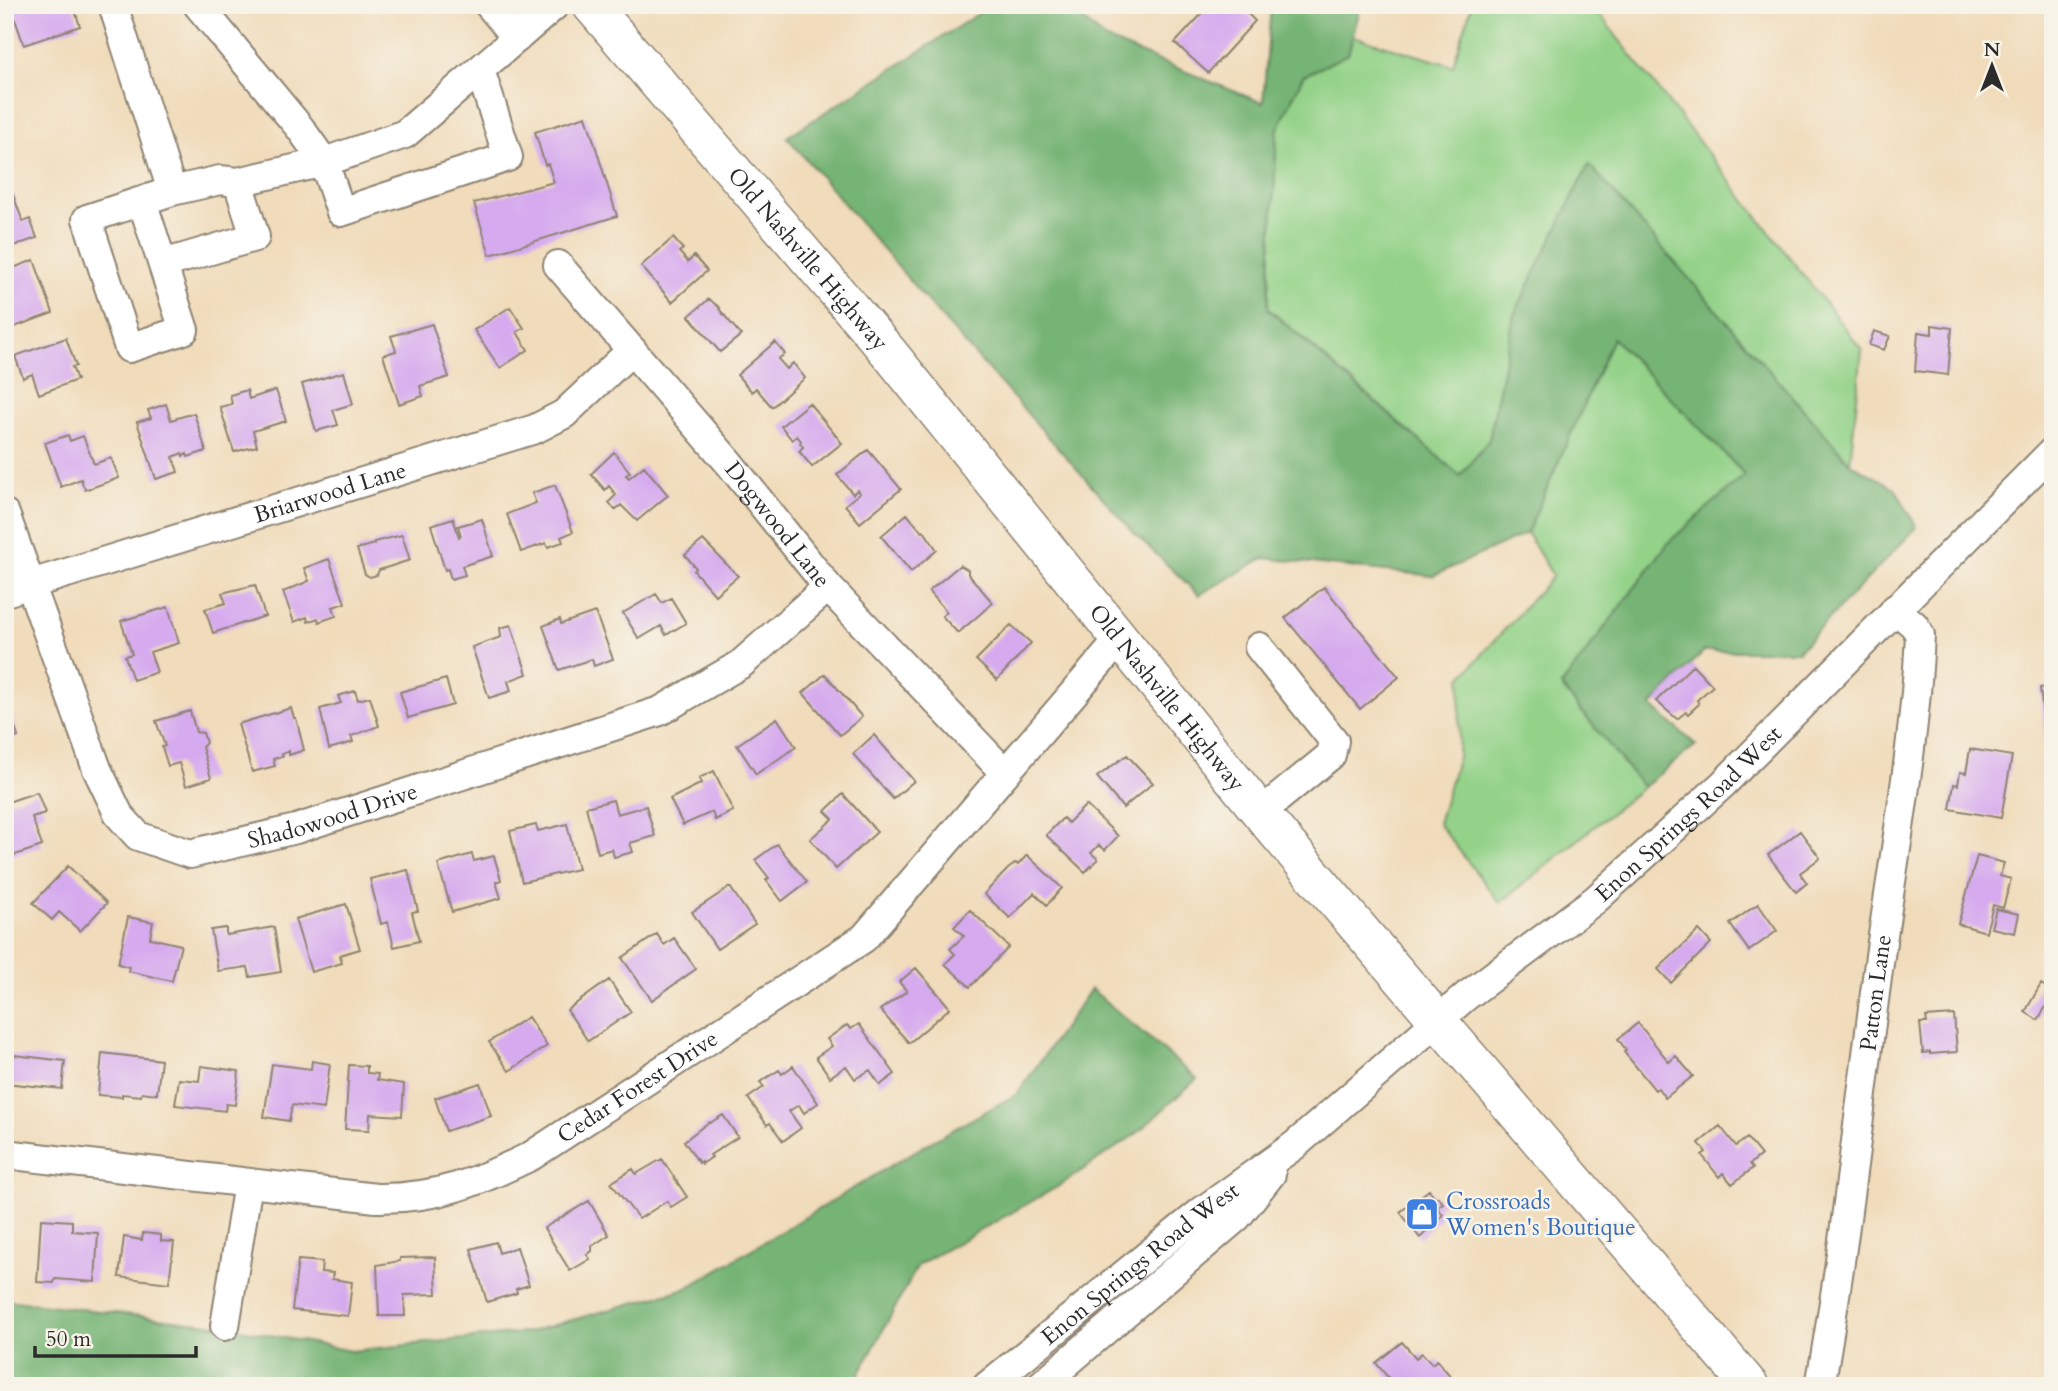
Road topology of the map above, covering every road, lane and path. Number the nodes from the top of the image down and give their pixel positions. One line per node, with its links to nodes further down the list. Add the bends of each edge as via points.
1 (113, 5): 10 (street)
2 (198, 5): 8 (street)
3 (489, 5): 6 (street)
4 (555, 5): 6 (street)
5 (591, 5): 20 (main road, Old Nashville Highway, via 890,354)
6 (517, 38): 7 (street)
7 (480, 70): 8 (street, via 405,134); 8 (street, via 508,156 341,212)
8 (324, 162): 9 (street)
9 (238, 182): 10 (street, via 220,180); 12 (street, via 255,237)
10 (172, 191): 11 (street)
11 (142, 201): 12 (street); 12 (street, via 87,219 129,348 184,330)
12 (163, 264)
13 (558, 265): 14 (street, Dogwood Lane)
14 (632, 350): 17 (street, Dogwood Lane); 18 (street, Briarwood Lane, via 564,414 535,429)
15 (2053, 451): 19 (street, Enon Springs Road West)
16 (5, 514): 18 (street, Shadowood Drive)
17 (828, 587): 18 (street, Shadowood Drive, via 741,664 660,710 296,829 190,854 138,836 119,815); 22 (street, Dogwood Lane)
18 (18, 588)
19 (1895, 609): 24 (street, Enon Springs Road West, via 1723,784 1605,891); 32 (street, Patton Lane, via 1920,635 1911,751)
20 (1120, 639): 22 (street, Cedar Forest Drive); 23 (main road, Old Nashville Highway)
21 (1259, 647): 23 (street, via 1334,741 1331,755)
22 (1005, 773): 27 (street, Cedar Forest Drive, via 864,938 531,1156 472,1184 406,1199)
23 (1260, 813): 24 (main road, Old Nashville Highway)
24 (1437, 1020): 25 (street, Enon Springs Road West); 31 (main road, Old Nashville Highway)
25 (1295, 1145): 29 (street, Enon Springs Road West, via 1201,1212); 30 (street, Enon Springs Road West, via 1237,1217)
26 (5, 1154): 27 (street, Cedar Forest Drive)
27 (248, 1183): 28 (street)
28 (225, 1326)
29 (987, 1386)
30 (1040, 1386)
31 (1751, 1386)
32 (1820, 1386)

